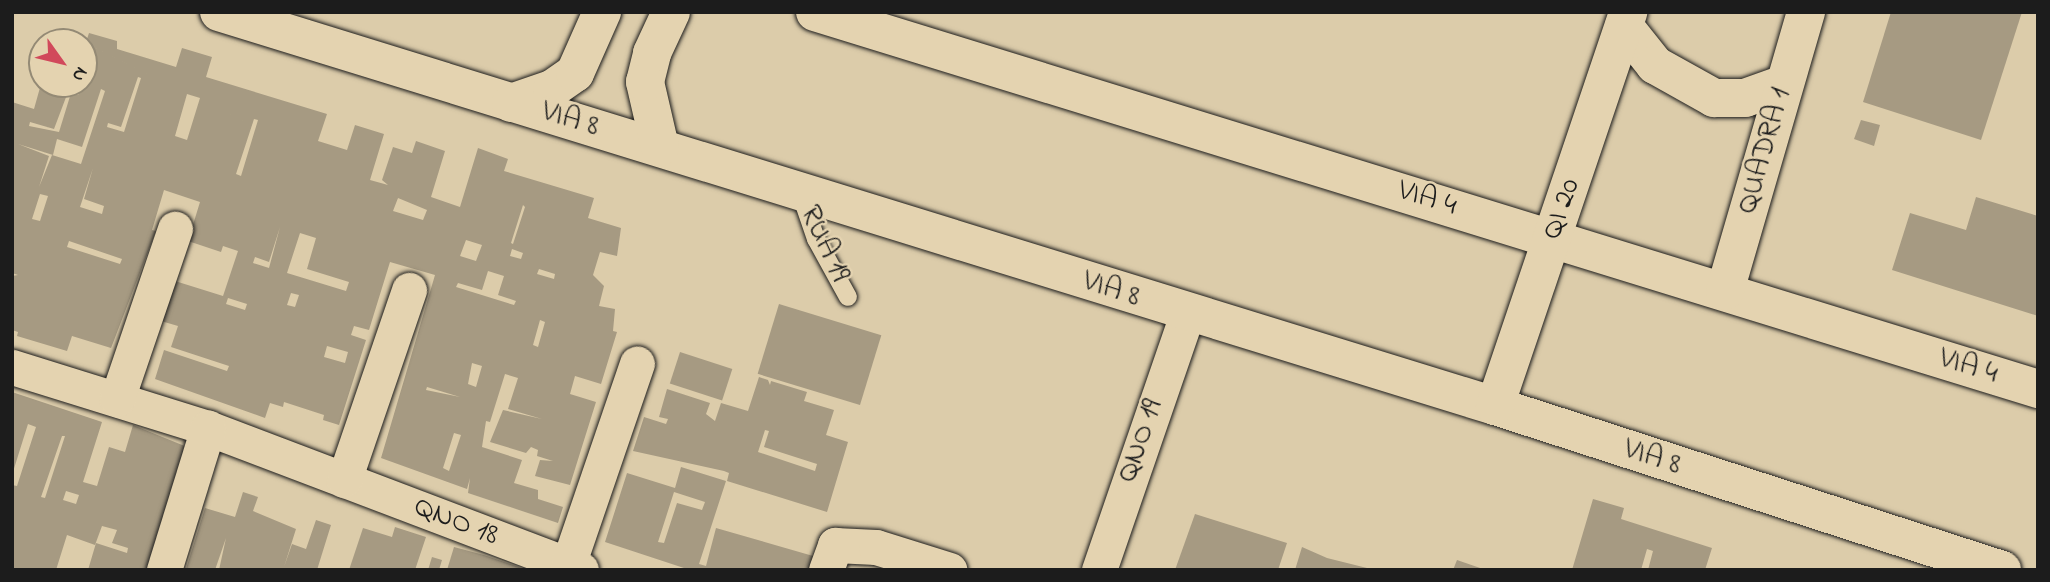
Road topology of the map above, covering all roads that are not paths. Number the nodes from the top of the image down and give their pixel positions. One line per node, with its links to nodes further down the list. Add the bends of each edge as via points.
1 (219, 12): 8 (main road, VIA 8)
2 (602, 12): 8 (main road, via 575,73 552,89)
3 (671, 12): 9 (main road, via 652,53 645,82)
4 (1807, 12): 7 (main road, QUADRA 1)
5 (818, 13): 12 (main road, VIA 4)
6 (1626, 19): 7 (main road, via 1655,65 1714,98 1745,98); 12 (main road, QI 20)
7 (1784, 84): 14 (main road, QUADRA 1)
8 (511, 103): 9 (main road, VIA 8)
9 (660, 147): 10 (main road, VIA 8)
10 (800, 192): 15 (lane, RUA 19, via 816,239); 16 (main road, VIA 8)
11 (175, 229): 20 (street)
12 (1553, 237): 14 (main road, VIA 4); 21 (main road, QI 20)
13 (409, 290): 23 (street)
14 (1725, 291): 19 (main road, VIA 4)
15 (848, 297)
16 (1186, 314): 21 (main road, VIA 8); 28 (street, QNO 19)
17 (636, 363): 25 (street, QNO 18)
18 (12, 367): 20 (street, QNO 18)
19 (2038, 389)
20 (117, 399): 22 (street, QNO 18)
21 (1495, 406): 29 (main road, VIA 8)
22 (208, 428): 23 (street, QNO 18); 26 (street)
23 (344, 480): 25 (street, QNO 18)
24 (830, 557): 27 (street, via 876,547)
25 (574, 567)
26 (164, 570)
27 (950, 570)
28 (1099, 570)
29 (2002, 570)

